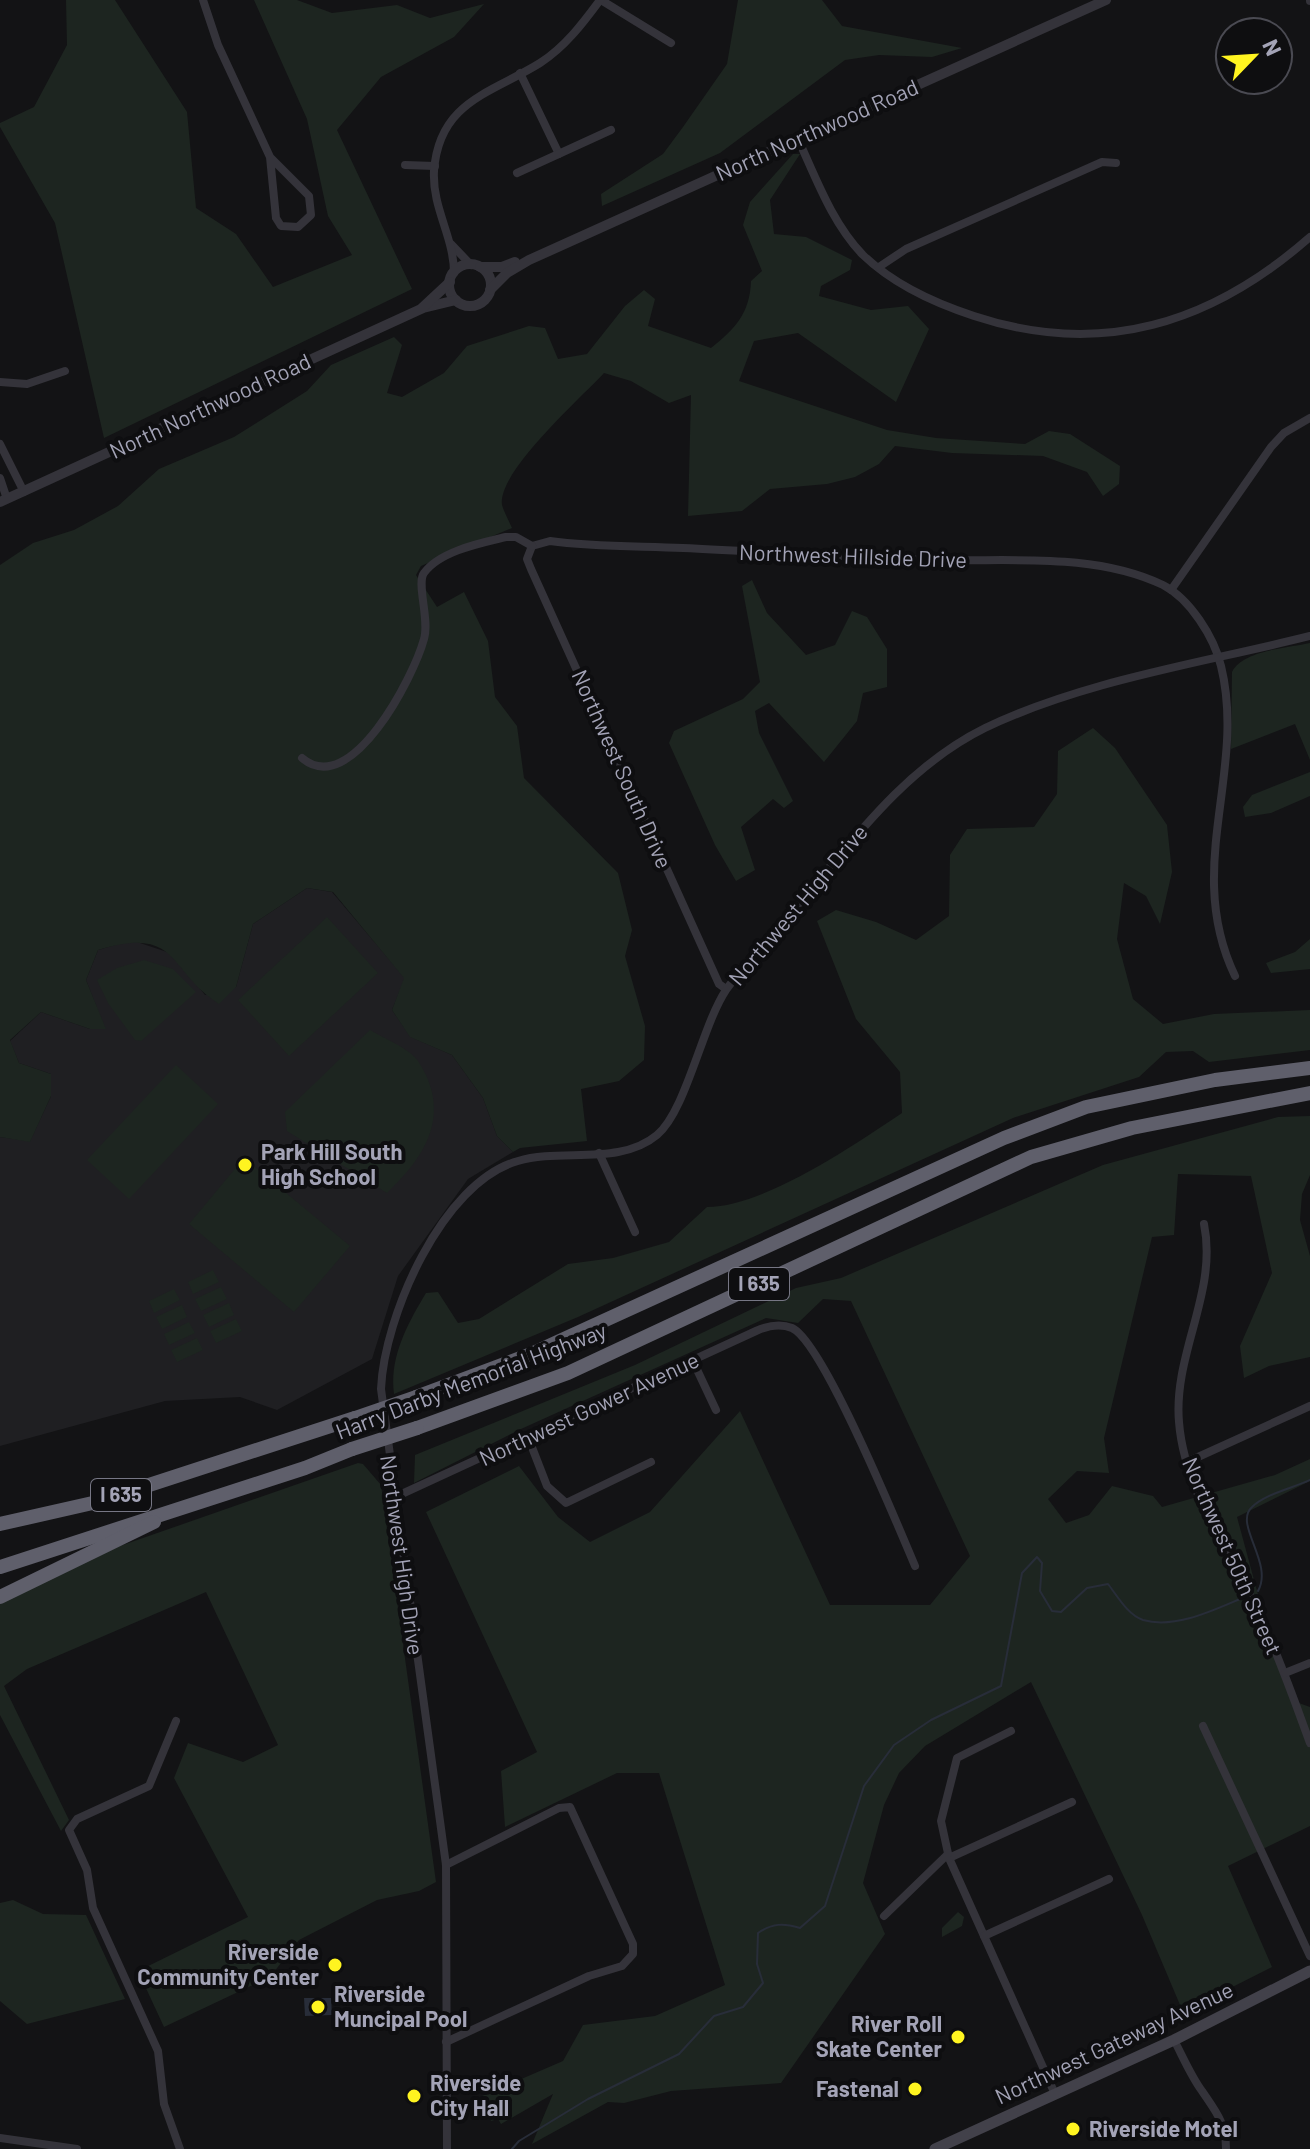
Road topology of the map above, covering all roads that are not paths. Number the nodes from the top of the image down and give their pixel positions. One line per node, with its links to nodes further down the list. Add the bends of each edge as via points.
1 (203, 0): 9 (street)
2 (600, 0): 4 (street); 5 (street, via 561,46)
3 (1106, 0): 7 (street, North Northwood Road)
4 (671, 43)
5 (520, 73): 8 (street); 12 (street, via 491,86 460,112 440,145)
6 (611, 130): 8 (street)
7 (798, 139): 16 (street, North Northwood Road); 18 (street, via 843,229)
8 (559, 154): 13 (street)
9 (270, 157): 9 (street, via 276,218 290,229 305,224 311,215 309,196)
10 (1116, 163): 18 (street, via 1102,162 906,249)
11 (405, 165): 12 (street)
12 (435, 166): 15 (street, via 437,206)
13 (517, 173)
14 (1310, 237): 18 (street, via 1218,302 1148,327 1093,336 1014,329 936,303)
15 (451, 244): 17 (street); 19 (street)
16 (529, 260): 17 (street, North Northwood Road); 20 (street, North Northwood Road)
17 (475, 266): 19 (street); 20 (street, via 489,277)
18 (879, 267)
19 (452, 278): 21 (street); 22 (street, North Northwood Road)
20 (490, 290): 21 (street, via 474,306)
21 (456, 300): 22 (street, North Northwood Road)
22 (421, 309): 28 (street, North Northwood Road)
23 (65, 371): 24 (street, via 27,384)
24 (0, 382)
25 (1310, 418): 31 (street, via 1271,447)
26 (0, 444): 28 (street)
27 (0, 478): 29 (street)
28 (24, 492): 29 (street, North Northwood Road)
29 (4, 501)
30 (532, 546): 31 (street, Northwest Hillside Drive, via 550,541 1082,564 1127,572); 34 (street, Northwest Hillside Drive, via 506,537 449,556 425,571 420,585 426,604 425,637 375,732 333,767 312,766); 36 (street, Northwest South Drive, via 527,559 531,569 719,984)
31 (1171, 590): 33 (street, via 1197,617)
32 (1310, 636): 33 (street, Northwest High Drive)
33 (1219, 659): 35 (street, via 1226,724 1212,899 1219,937); 36 (street, Northwest High Drive, via 1032,709 941,754 892,796)
34 (302, 758)
35 (1235, 976)
36 (726, 989): 39 (street, Northwest High Drive, via 667,1126 643,1144)
37 (1310, 1068): 50 (highway, Harry Darby Memorial Highway / I 635, bridge, via 1215,1080 1086,1107 1004,1138 561,1341 416,1397 97,1502)
38 (1310, 1093): 49 (highway, Harry Darby Memorial Highway / I 635, bridge, via 1132,1128 1031,1157 568,1373 305,1468)
39 (599, 1153): 41 (street); 48 (street, Northwest High Drive, via 541,1157 501,1168 467,1194 418,1262 398,1304 382,1360 383,1423)
40 (1204, 1224): 47 (street, Northwest 50th Street, via 1208,1267 1179,1395 1178,1422)
41 (635, 1232)
42 (692, 1359): 44 (street); 45 (street, Northwest Gower Avenue); 51 (street, Northwest Gower Avenue, via 763,1328 787,1327 801,1334 825,1368)
43 (1310, 1406): 47 (street)
44 (716, 1410)
45 (528, 1437): 46 (street, via 547,1486 566,1503); 48 (street, Northwest Gower Avenue)
46 (651, 1462)
47 (1187, 1462): 55 (street, Northwest 50th Street)
48 (393, 1498): 62 (street, Northwest High Drive)
49 (188, 1504): 52 (highway, Harry Darby Memorial Highway / I 635); 53 (highway)
50 (0, 1522)
51 (915, 1566)
52 (0, 1567)
53 (0, 1597)
54 (1310, 1663): 55 (street)
55 (1285, 1673): 59 (street, Northwest 50th Street)
56 (176, 1721): 73 (street, via 149,1786 77,1819 70,1835 87,1870 90,1895 158,2051 164,2104)
57 (1203, 1726): 66 (street)
58 (1011, 1731): 61 (street, via 961,1754 955,1762 941,1821)
59 (1310, 1743)
60 (1072, 1802): 61 (street)
61 (948, 1856): 64 (street); 65 (street)
62 (446, 1865): 69 (street, Northwest High Drive); 69 (street, via 498,1836 570,1807 633,1944 630,1960)
63 (1109, 1879): 65 (street)
64 (884, 1916)
65 (984, 1936): 70 (street)
66 (1310, 1956)
67 (1310, 1971): 68 (main road, Northwest Gateway Avenue)
68 (1174, 2040): 70 (main road, Northwest Gateway Avenue); 76 (street, via 1217,2109)
69 (446, 2042): 74 (street, Northwest High Drive)
70 (1055, 2094): 75 (main road, Northwest Gateway Avenue)
71 (0, 2138): 72 (street)
72 (77, 2149)
73 (180, 2149)
74 (447, 2149)
75 (935, 2149)
76 (1226, 2149)

